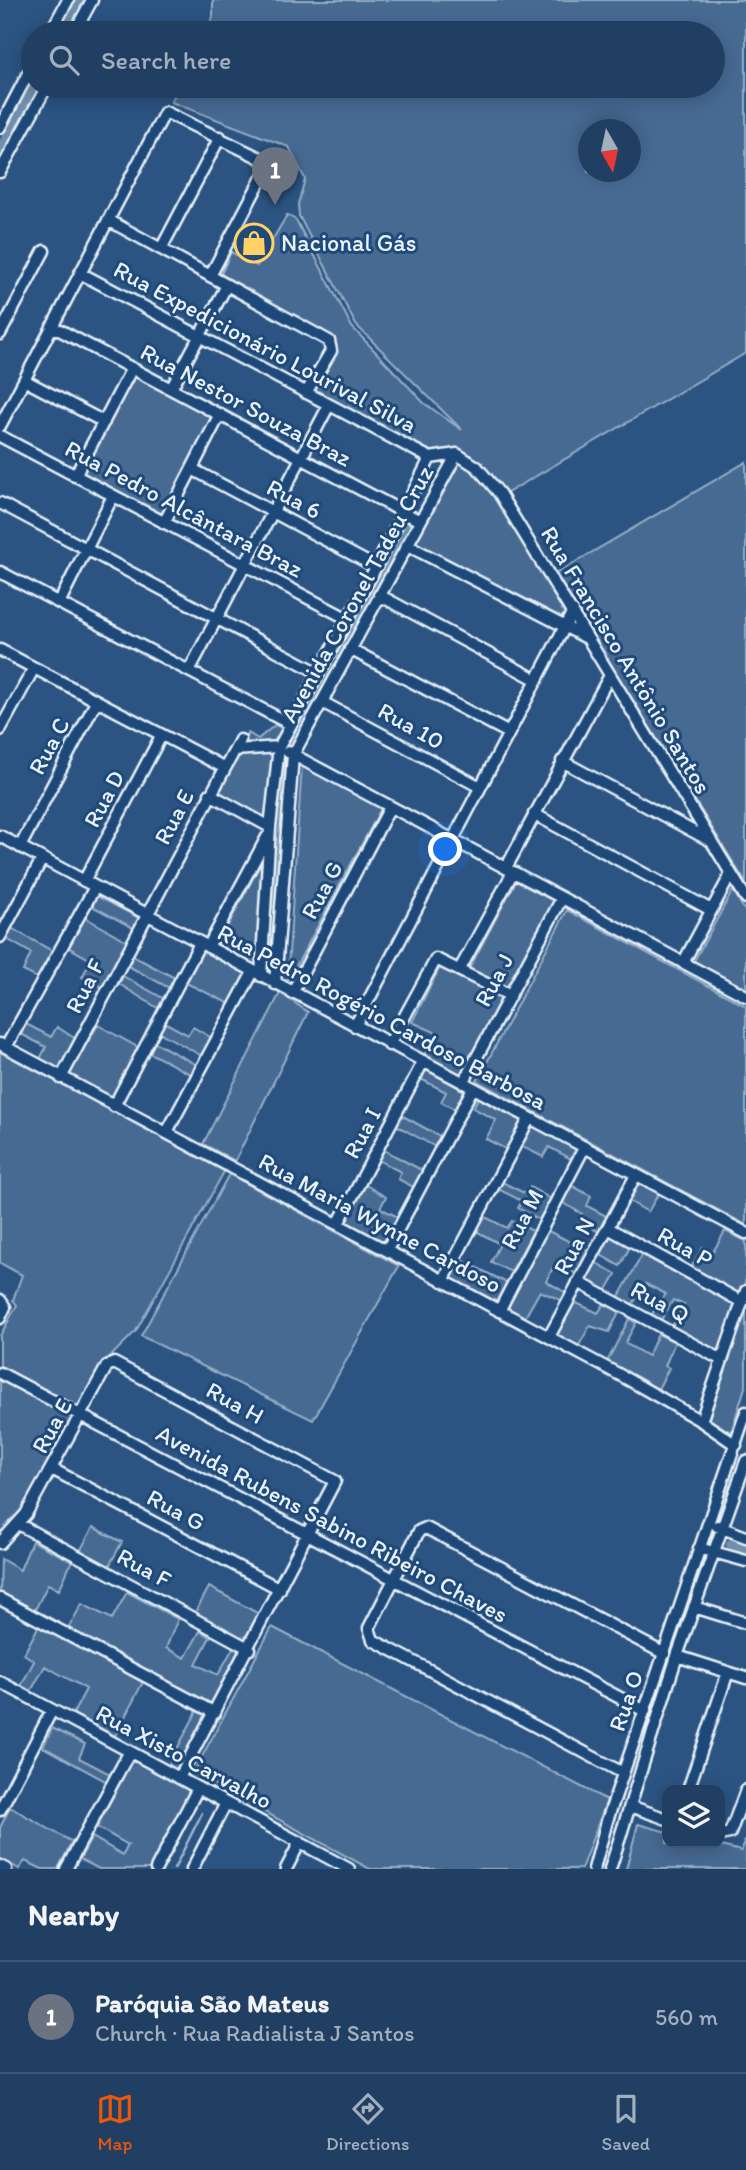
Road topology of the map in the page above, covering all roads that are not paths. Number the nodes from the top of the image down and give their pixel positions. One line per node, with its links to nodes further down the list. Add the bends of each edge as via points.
1 (68, 0): 3 (street)
2 (92, 0): 4 (street)
3 (57, 21)
4 (81, 21)
5 (21, 87): 7 (street)
6 (40, 98): 9 (street)
7 (0, 127)
8 (219, 137): 10 (street, via 165,112); 11 (street); 14 (street, via 260,158 265,172)
9 (0, 172)
10 (108, 220): 11 (street); 13 (street)
11 (161, 249): 14 (street)
12 (44, 251): 17 (street)
13 (80, 273): 16 (street); 18 (street, Rua Expedicionário Lourival Silva)
14 (210, 276): 15 (street)
15 (226, 285): 18 (street); 22 (street, via 329,341 331,351)
16 (52, 326): 19 (street, Rua Nestor Souza Braz); 20 (street)
17 (0, 334)
18 (199, 336): 21 (street); 22 (street, Rua Expedicionário Lourival Silva)
19 (132, 368): 21 (street, Rua Nestor Souza Braz); 25 (street)
20 (24, 380): 25 (street); 26 (street)
21 (171, 389): 24 (street, Rua Nestor Souza Braz)
22 (306, 393): 23 (street, Rua Expedicionário Lourival Silva)
23 (329, 405): 29 (street); 30 (street, Rua Expedicionário Lourival Silva)
24 (220, 414): 29 (street, Rua Nestor Souza Braz); 31 (street)
25 (104, 422): 32 (street)
26 (0, 426)
27 (0, 436): 32 (street, Rua Pedro Alcântara Braz)
28 (457, 454): 30 (street); 37 (street, Avenida Coronel Tadeu Cruz); 46 (street, Rua Francisco Antônio Santos, via 493,483)
29 (301, 458): 35 (street); 36 (street, Rua Nestor Souza Braz)
30 (430, 458): 36 (street, Avenida Coronel Tadeu Cruz)
31 (192, 469): 35 (street, Rua 6); 38 (street)
32 (75, 476): 33 (street, Rua Pedro Alcântara Braz)
33 (113, 496): 38 (street, Rua Pedro Alcântara Braz); 40 (street)
34 (0, 503): 40 (street)
35 (273, 512): 41 (street); 42 (street, Rua 6)
36 (404, 512): 37 (street, Rua Nestor Souza Braz); 42 (street, Avenida Coronel Tadeu Cruz)
37 (420, 521): 39 (street, Avenida Coronel Tadeu Cruz)
38 (164, 523): 41 (street, Rua Pedro Alcântara Braz)
39 (407, 545): 44 (street, Avenida Coronel Tadeu Cruz); 49 (street)
40 (87, 549): 45 (street); 47 (street)
41 (245, 565): 47 (street); 48 (street, Rua Pedro Alcântara Braz)
42 (376, 567): 48 (street, Avenida Coronel Tadeu Cruz)
43 (0, 572): 45 (street)
44 (379, 595): 51 (street, Avenida Coronel Tadeu Cruz); 59 (street)
45 (59, 603): 56 (street)
46 (573, 611): 49 (street); 50 (street, Rua Francisco Antônio Santos)
47 (217, 618): 56 (street); 57 (street)
48 (348, 619): 53 (street, Avenida Coronel Tadeu Cruz)
49 (565, 627): 50 (street); 59 (street)
50 (588, 639): 58 (street, Rua Francisco Antônio Santos)
51 (350, 649): 54 (street, Avenida Coronel Tadeu Cruz); 64 (street)
52 (0, 650): 55 (street)
53 (326, 658): 54 (street); 57 (street, Avenida Coronel Tadeu Cruz)
54 (342, 666): 61 (street, Avenida Coronel Tadeu Cruz)
55 (34, 668): 60 (street); 63 (street)
56 (189, 671): 62 (street)
57 (319, 673): 62 (street, Avenida Coronel Tadeu Cruz)
58 (610, 675): 68 (street); 77 (street, Rua Francisco Antônio Santos)
59 (537, 680): 64 (street)
60 (96, 702): 65 (street); 78 (street, Rua C)
61 (323, 702): 67 (street, Avenida Coronel Tadeu Cruz); 70 (street, Rua 10)
62 (290, 724): 66 (street, Avenida Coronel Tadeu Cruz)
63 (0, 730)
64 (509, 733): 70 (street)
65 (161, 736): 69 (street); 82 (street, Rua D)
66 (279, 747): 67 (street); 69 (street, Rua E, via 237,745); 74 (street, Avenida Coronel Tadeu Cruz)
67 (293, 755): 72 (street); 93 (street)
68 (562, 761): 73 (street); 77 (street)
69 (225, 768): 71 (street, Rua E)
70 (480, 788): 76 (street)
71 (210, 794): 74 (street); 87 (street, Rua E)
72 (390, 807): 76 (street); 94 (street, Rua G)
73 (534, 814): 80 (street); 86 (street)
74 (269, 829): 89 (street); 92 (street, Avenida Coronel Tadeu Cruz)
75 (0, 836): 78 (street, Rua Pedro Rogério Cardoso Barbosa)
76 (453, 840): 80 (street); 97 (street)
77 (709, 840): 81 (street, Rua Francisco Antônio Santos)
78 (20, 847): 79 (street, Rua Pedro Rogério Cardoso Barbosa)
79 (42, 859): 82 (street, Rua Pedro Rogério Cardoso Barbosa); 88 (street)
80 (510, 870): 84 (street); 91 (street)
81 (731, 874): 85 (street, Rua Francisco Antônio Santos); 86 (street)
82 (84, 881): 83 (street, Rua Pedro Rogério Cardoso Barbosa)
83 (95, 887): 87 (street, Rua Pedro Rogério Cardoso Barbosa); 98 (street)
84 (562, 898): 90 (street); 95 (street, Rua J)
85 (746, 898)
86 (711, 910): 90 (street)
87 (146, 914): 89 (street, Rua Pedro Rogério Cardoso Barbosa); 101 (street, Rua F)
88 (0, 937)
89 (204, 945): 92 (street, Rua Pedro Rogério Cardoso Barbosa); 104 (street)
90 (683, 963): 96 (street)
91 (460, 969): 95 (street); 99 (street, via 441,959 433,961)
92 (257, 974): 93 (street, Rua Pedro Rogério Cardoso Barbosa); 106 (street)
93 (275, 984): 94 (street, Rua Pedro Rogério Cardoso Barbosa)
94 (292, 993): 97 (street, Rua Pedro Rogério Cardoso Barbosa)
95 (509, 995): 102 (street, Rua J)
96 (746, 996)
97 (355, 1027): 99 (street, Rua Pedro Rogério Cardoso Barbosa)
98 (3, 1045): 101 (street, Rua Maria Wynne Cardoso)
99 (389, 1045): 100 (street, Rua Pedro Rogério Cardoso Barbosa)
100 (423, 1062): 102 (street, Rua Pedro Rogério Cardoso Barbosa); 109 (street, Rua I)
101 (61, 1077): 104 (street, Rua Maria Wynne Cardoso)
102 (463, 1083): 103 (street, Rua Pedro Rogério Cardoso Barbosa)
103 (473, 1088): 105 (street, Rua Pedro Rogério Cardoso Barbosa); 112 (street)
104 (114, 1106): 106 (street, Rua Maria Wynne Cardoso)
105 (529, 1119): 107 (street, Rua Pedro Rogério Cardoso Barbosa); 113 (street)
106 (167, 1132): 109 (street, Rua Maria Wynne Cardoso)
107 (584, 1148): 108 (street, Rua Pedro Rogério Cardoso Barbosa); 118 (street, Rua M)
108 (636, 1175): 110 (street, Rua N); 111 (street, Rua Pedro Rogério Cardoso Barbosa)
109 (338, 1224): 112 (street, Rua Maria Wynne Cardoso)
110 (608, 1228): 114 (street, Rua N); 117 (street, Rua P)
111 (746, 1233)
112 (387, 1250): 113 (street, Rua Maria Wynne Cardoso)
113 (443, 1281): 118 (street, Rua Maria Wynne Cardoso)
114 (578, 1282): 120 (street, Rua N); 121 (street, Rua Q)
115 (746, 1291): 117 (street)
116 (2, 1303): 119 (street)
117 (742, 1303): 121 (street)
118 (499, 1311): 120 (street, Rua Maria Wynne Cardoso)
119 (0, 1318)
120 (549, 1337): 126 (street, Rua Maria Wynne Cardoso)
121 (722, 1360): 126 (street)
122 (114, 1363): 125 (street, Rua E, via 107,1367); 135 (street, Rua H, via 335,1481)
123 (0, 1373): 125 (street, Avenida Rubens Sabino Ribeiro Chaves)
124 (746, 1412): 127 (street, Rua O)
125 (83, 1415): 129 (street, Rua E); 135 (street, Avenida Rubens Sabino Ribeiro Chaves)
126 (701, 1421): 127 (street, Rua Maria Wynne Cardoso)
127 (736, 1445): 130 (street, Rua O)
128 (745, 1466): 131 (street, Rua O)
129 (52, 1469): 133 (street, Rua E); 142 (street, Rua G)
130 (715, 1508): 131 (street); 132 (street, Rua O)
131 (727, 1514): 134 (street, Rua O)
132 (709, 1523): 134 (street); 138 (street, Rua O)
133 (18, 1524): 137 (street, Rua E); 146 (street, Rua F)
134 (726, 1530): 136 (street); 139 (street, Rua O)
135 (308, 1535): 141 (street, Avenida Rubens Sabino Ribeiro Chaves); 142 (street)
136 (746, 1537)
137 (0, 1542)
138 (699, 1548): 139 (street); 147 (street, Rua O)
139 (717, 1553): 140 (street); 144 (street, Rua O)
140 (746, 1561)
141 (393, 1579): 147 (street, via 418,1531 424,1528); 153 (street, Avenida Rubens Sabino Ribeiro Chaves); 156 (street, via 369,1636)
142 (280, 1589): 146 (street)
143 (0, 1599): 154 (street)
144 (694, 1608): 145 (street); 148 (street, Rua O)
145 (746, 1623)
146 (250, 1648): 154 (street)
147 (665, 1654): 153 (street, Rua O)
148 (677, 1656): 149 (street); 162 (street, Rua O)
149 (728, 1672): 150 (street); 158 (street)
150 (746, 1678)
151 (0, 1682): 152 (street, Rua Xisto Carvalho)
152 (52, 1710): 155 (street, Rua Xisto Carvalho); 163 (street)
153 (645, 1711): 156 (street, Rua O)
154 (215, 1713): 157 (street)
155 (130, 1753): 157 (street, Rua Xisto Carvalho); 169 (street)
156 (623, 1773): 174 (street, Rua O)
157 (179, 1778): 159 (street, Rua Xisto Carvalho)
158 (690, 1785)
159 (198, 1788): 161 (street, Rua Xisto Carvalho); 170 (street)
160 (746, 1790): 165 (street, via 734,1826)
161 (226, 1803): 166 (street, Rua Xisto Carvalho); 171 (street)
162 (630, 1806): 164 (street); 175 (street, Rua O)
163 (0, 1810)
164 (662, 1817)
165 (725, 1834)
166 (300, 1842): 172 (street); 173 (street, Rua Xisto Carvalho)
167 (0, 1866): 168 (street)
168 (6, 1869)
169 (66, 1869)
170 (156, 1869)
171 (192, 1869)
172 (286, 1869)
173 (349, 1869)
174 (594, 1869)
175 (610, 1869)

